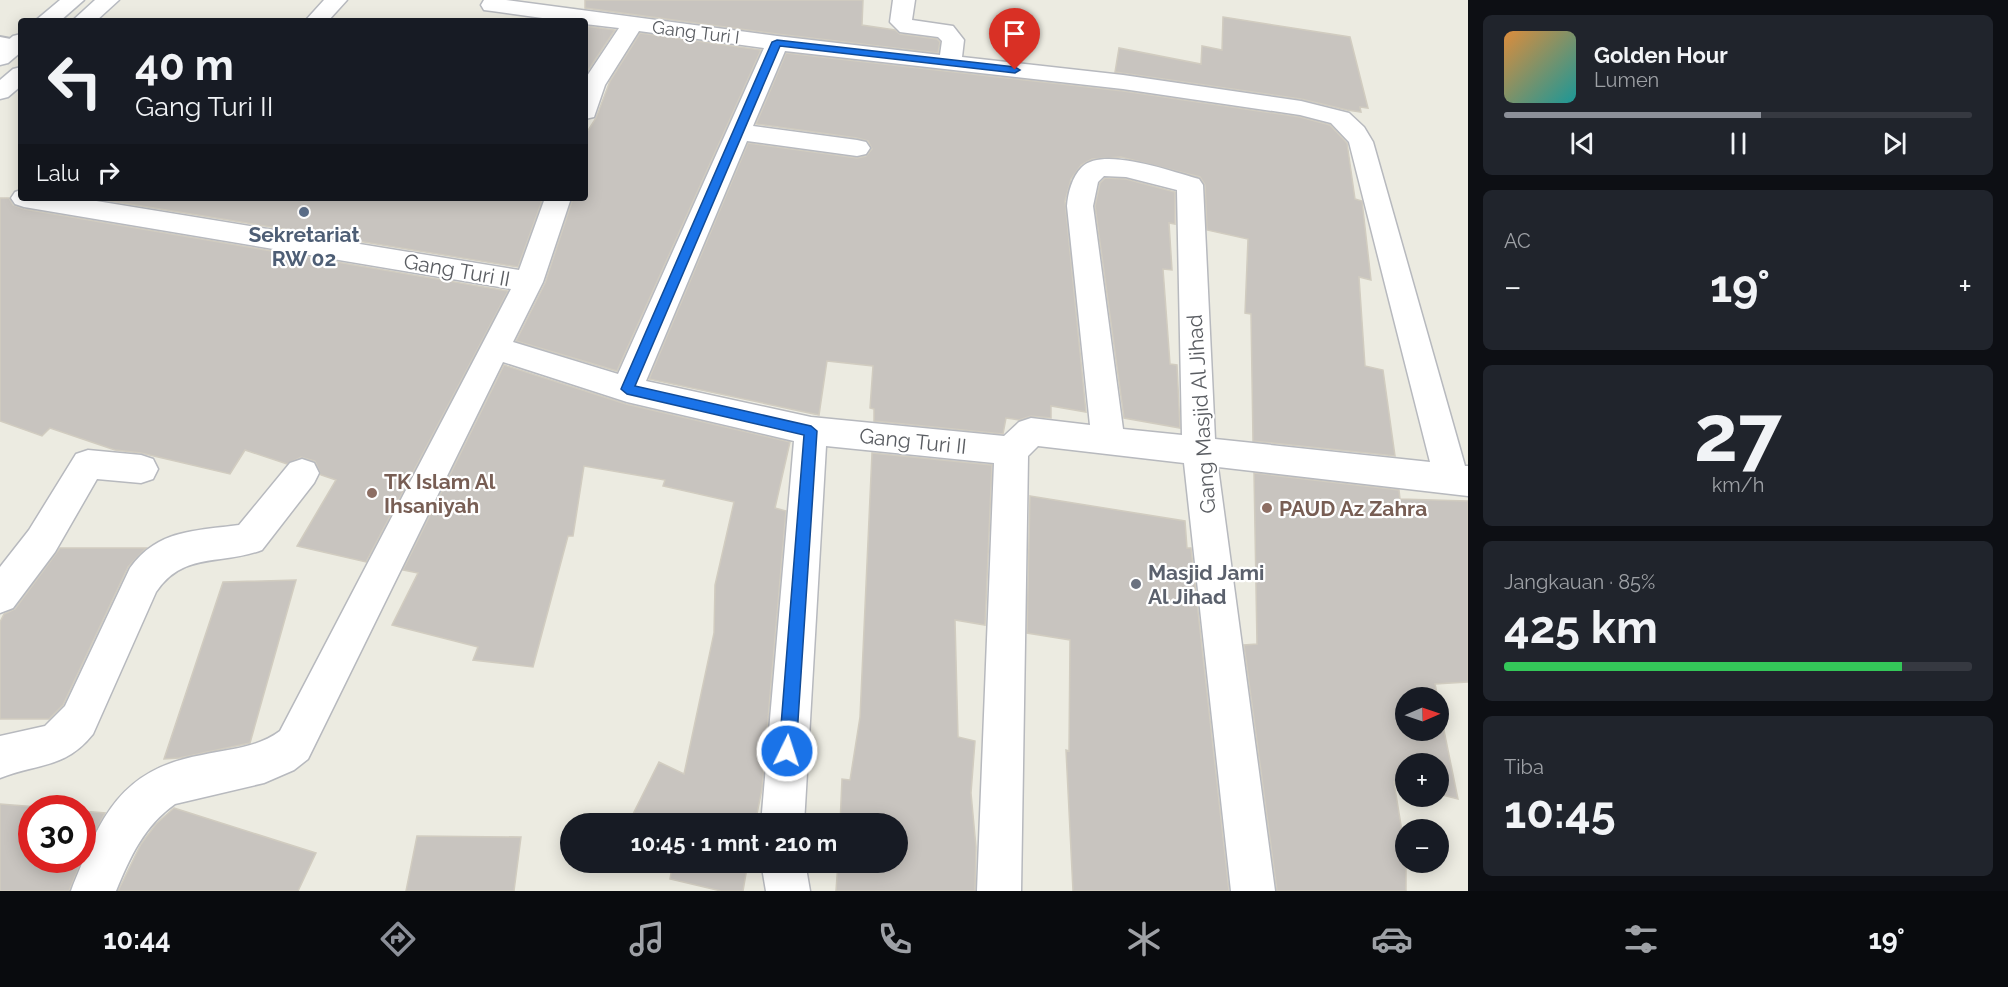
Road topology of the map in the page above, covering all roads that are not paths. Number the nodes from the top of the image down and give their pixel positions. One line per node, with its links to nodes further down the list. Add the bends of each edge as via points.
1 (73, 0): 7 (street)
2 (88, 0): 8 (street)
3 (108, 0): 9 (street)
4 (336, 0): 10 (street)
5 (904, 0): 16 (street, via 901,22 908,27 945,31 953,40)
6 (488, 9): 11 (street, Gang Turi I)
7 (50, 18)
8 (67, 18)
9 (87, 18)
10 (319, 18)
11 (575, 18)
12 (588, 19): 13 (street, Gang Turi I)
13 (633, 24): 14 (street, Gang Turi I); 20 (street, via 593,85)
14 (777, 42): 16 (street, Gang Turi I); 21 (street)
15 (12, 48): 17 (street)
16 (950, 62): 37 (street, Gang Turi I, via 1123,82 1325,112 1340,118 1361,142)
17 (0, 73)
18 (18, 77): 19 (street)
19 (0, 92)
20 (588, 102)
21 (738, 132): 22 (street); 30 (street)
22 (857, 148)
23 (0, 194): 24 (street, Gang Turi II)
24 (18, 197)
25 (59, 201): 27 (street, Gang Turi II)
26 (557, 201): 28 (street)
27 (143, 208): 28 (street, Gang Turi II, via 312,245)
28 (529, 282): 29 (street, Gang Turi II)
29 (495, 348): 30 (street, Gang Turi II); 42 (street, via 294,745 269,762 184,779 159,789 125,824)
30 (627, 389): 31 (street, Gang Turi II)
31 (811, 431): 34 (street, Gang Turi II); 40 (street)
32 (1108, 439): 33 (street); 33 (street, Gang Masjid Al Jihad, via 1080,206 1092,172 1103,167 1190,185); 34 (street, via 1031,432)
33 (1198, 449): 37 (street); 45 (street, Gang Masjid Al Jihad)
34 (1011, 451): 44 (street)
35 (141, 469): 38 (street, via 88,464 42,541)
36 (302, 473): 39 (street, via 249,539 173,551 162,557 143,580 68,736 48,748)
37 (1460, 480)
38 (0, 596)
39 (0, 757)
40 (783, 813)
41 (785, 873): 43 (street)
42 (93, 891)
43 (788, 891)
44 (999, 891)
45 (1253, 891)

